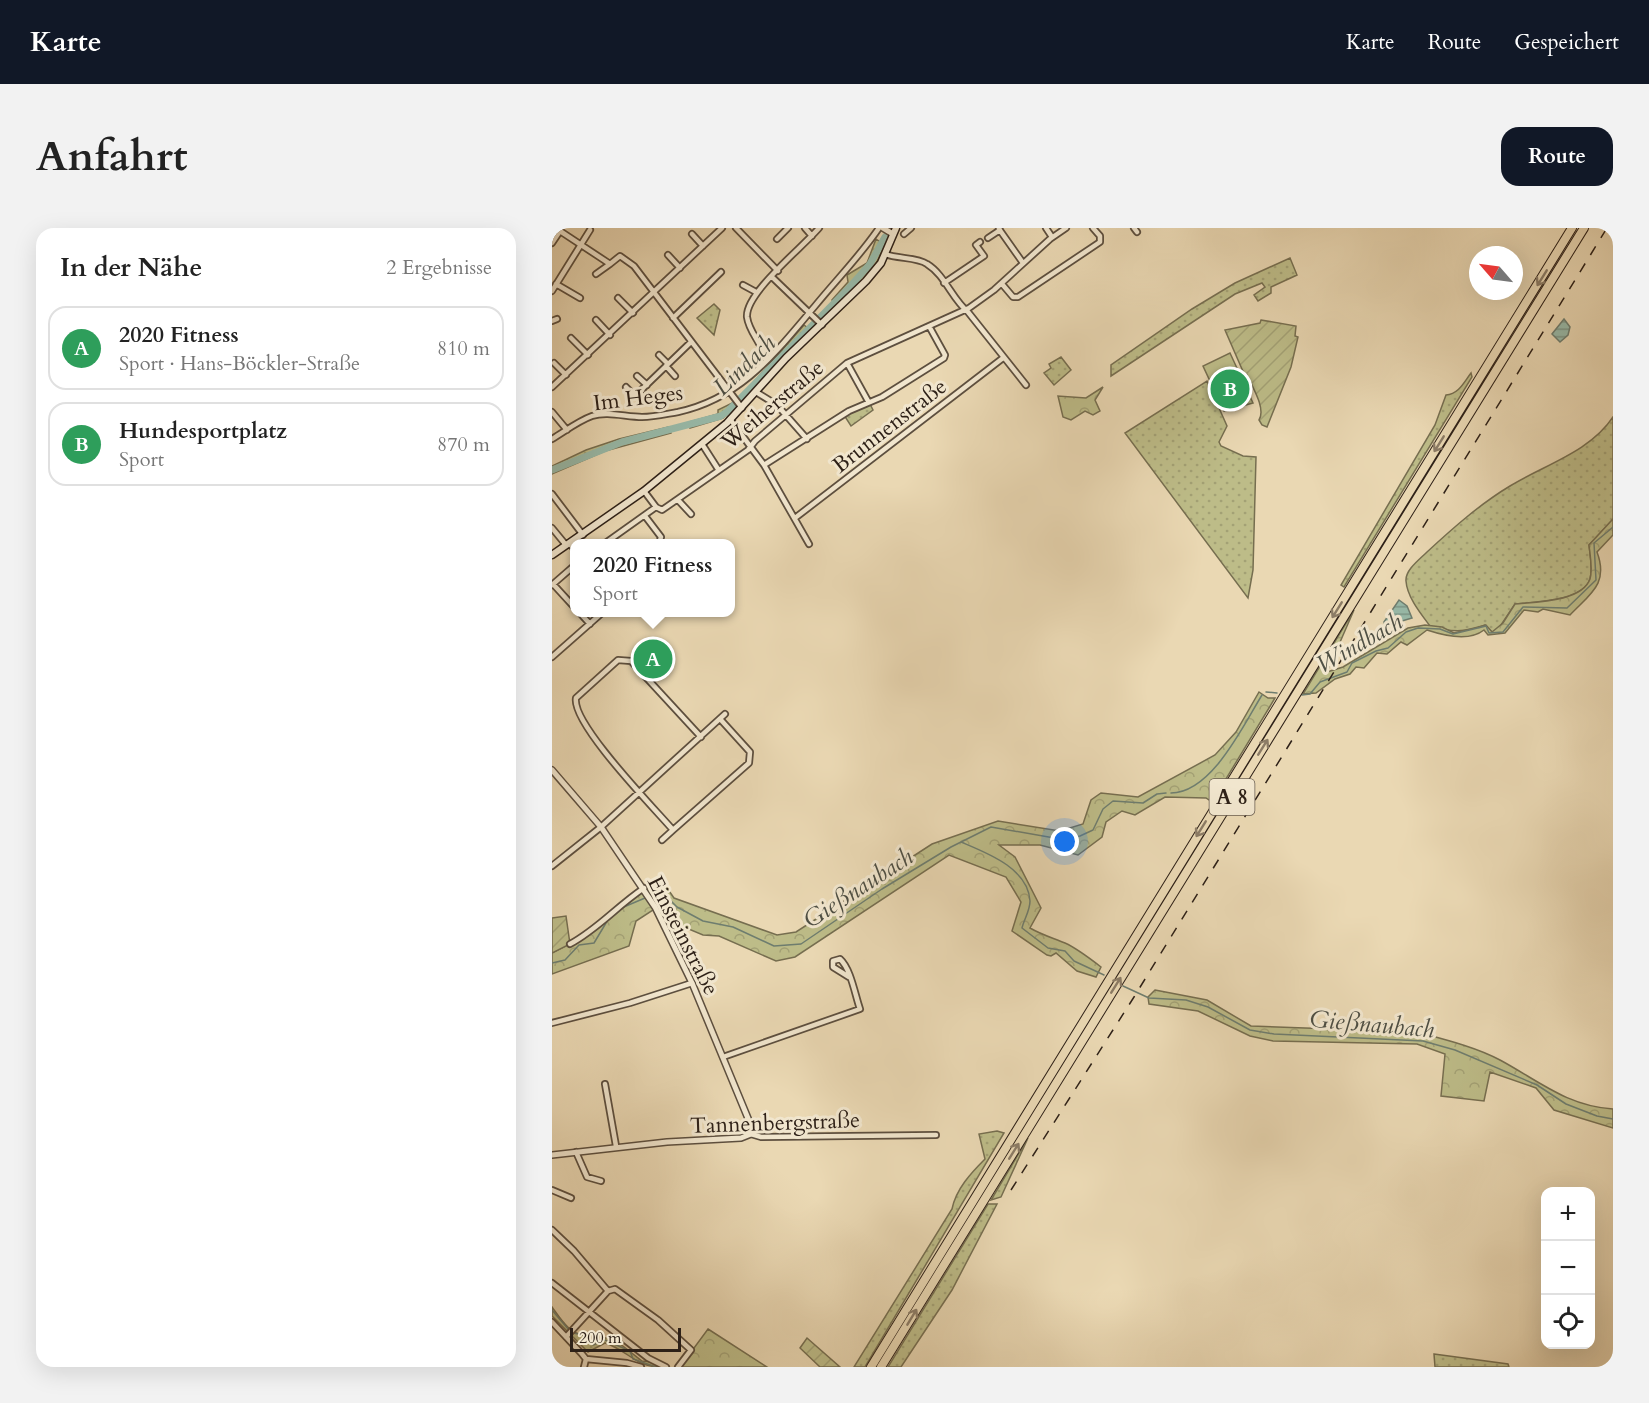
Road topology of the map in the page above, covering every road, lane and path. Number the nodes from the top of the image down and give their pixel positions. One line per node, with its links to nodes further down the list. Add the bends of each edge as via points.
1 (722, 228): 26 (street)
2 (736, 228): 33 (street)
3 (788, 228): 22 (street)
4 (805, 228): 19 (street)
5 (819, 228): 19 (street)
6 (881, 228): 16 (street); 47 (street, Im Heges)
7 (911, 228): 18 (street)
8 (1046, 228): 20 (street)
9 (1066, 228): 20 (street, Weiherstraße)
10 (1093, 228): 38 (street, via 1100,242 1018,297 1013,297)
11 (1572, 228): 144 (highway, A 8, one-way to 144)
12 (1584, 228): 145 (highway, A 8, one-way to 12)
13 (1000, 229): 21 (street); 29 (street)
14 (561, 230): 24 (street); 25 (street)
15 (590, 230): 25 (street)
16 (894, 230): 27 (main road)
17 (692, 234): 26 (street)
18 (904, 234)
19 (812, 236): 33 (street)
20 (1052, 237): 29 (street, Weiherstraße)
21 (988, 238)
22 (777, 239)
23 (980, 242): 36 (street, via 976,245 984,256)
24 (552, 243)
25 (582, 244): 30 (street); 37 (street)
26 (703, 246): 31 (street)
27 (885, 254): 36 (street, via 927,263); 50 (main road, via 862,286)
28 (668, 255): 31 (street)
29 (1023, 263): 38 (street, Weiherstraße)
30 (610, 264): 34 (street); 42 (street, via 620,256 634,266)
31 (680, 268): 42 (street)
32 (721, 272): 48 (street)
33 (778, 272): 35 (street)
34 (596, 274)
35 (772, 277): 41 (street); 47 (street)
36 (944, 283): 45 (street)
37 (556, 284): 40 (street); 43 (street)
38 (1002, 284): 45 (street, Weiherstraße)
39 (743, 285): 41 (street)
40 (552, 291)
41 (756, 292): 58 (street, via 747,316)
42 (653, 293): 46 (street); 48 (street)
43 (580, 298)
44 (618, 298): 46 (street)
45 (965, 310): 51 (street, Weiherstraße); 57 (street)
46 (633, 313): 52 (street)
47 (812, 315): 50 (street); 58 (street, Im Heges)
48 (673, 318): 54 (street)
49 (596, 320): 52 (street)
50 (820, 324): 69 (main road)
51 (928, 326): 60 (street, Weiherstraße); 71 (street, via 944,358 891,392)
52 (610, 335): 55 (street)
53 (571, 338): 55 (street)
54 (691, 342): 61 (street); 70 (street)
55 (588, 355): 62 (street)
56 (659, 355): 61 (street)
57 (1003, 358): 66 (street); 89 (street, Brunnenstraße)
58 (765, 359): 70 (street, Im Heges)
59 (554, 363): 62 (street)
60 (847, 363): 71 (street, Weiherstraße); 74 (street, Weiherstraße)
61 (667, 365): 64 (street); 65 (street)
62 (566, 375): 67 (street)
63 (637, 376): 65 (street)
64 (675, 376)
65 (647, 385): 68 (street, via 635,396)
66 (1026, 385)
67 (552, 387)
68 (626, 387)
69 (756, 392): 72 (main road); 74 (street)
70 (730, 394): 72 (street); 76 (street, Im Heges, via 677,412 590,417)
71 (868, 401): 78 (street)
72 (740, 407): 75 (main road)
73 (552, 412): 76 (street)
74 (787, 415): 78 (street); 80 (street, Weiherstraße)
75 (730, 419): 79 (main road); 80 (street)
76 (567, 430): 77 (street, Im Heges)
77 (552, 439)
78 (807, 439): 81 (street)
79 (702, 444): 82 (street, Weiherstraße); 83 (main road)
80 (751, 446): 81 (street); 82 (street, Weiherstraße)
81 (764, 465): 89 (street)
82 (718, 470): 85 (street, Weiherstraße)
83 (644, 491): 86 (street); 91 (main road)
84 (552, 494): 91 (street)
85 (678, 500): 86 (street, Weiherstraße, via 662,510); 87 (street)
86 (656, 507): 88 (street, Weiherstraße)
87 (691, 514)
88 (645, 516): 93 (street, Weiherstraße); 94 (street)
89 (795, 518): 97 (street)
90 (552, 528): 96 (street)
91 (583, 535): 92 (main road)
92 (576, 539)
93 (610, 539)
94 (660, 539)
95 (570, 542): 96 (main road)
96 (567, 544): 98 (street); 99 (main road)
97 (809, 544)
98 (570, 546)
99 (552, 555)
100 (570, 569): 101 (street)
101 (552, 585): 102 (street)
102 (570, 603)
103 (584, 617): 105 (street)
104 (598, 617): 105 (street)
105 (590, 624): 107 (street)
106 (552, 645): 107 (street)
107 (558, 652): 108 (street)
108 (552, 657)
109 (725, 714): 110 (street)
110 (721, 720): 111 (street); 115 (street, via 750,752 749,763)
111 (701, 737): 113 (street); 113 (street, via 631,661 618,660 576,698 575,706 608,757)
112 (552, 770): 114 (street, Einsteinstraße)
113 (639, 792): 114 (street); 115 (street)
114 (601, 827): 117 (street); 118 (street, Einsteinstraße)
115 (673, 830): 116 (street)
116 (662, 840)
117 (552, 866)
118 (645, 890): 119 (street, via 614,909 592,932); 121 (street, Einsteinstraße)
119 (570, 944)
120 (849, 977): 123 (street, via 860,1009)
121 (692, 983): 122 (street); 123 (street, Einsteinstraße)
122 (552, 1023)
123 (723, 1057): 125 (street, Einsteinstraße, via 750,1120)
124 (605, 1084): 127 (street)
125 (751, 1134): 126 (street, Tannenbergstraße); 127 (street, Tannenbergstraße, via 741,1138)
126 (936, 1135)
127 (616, 1146): 128 (street, Tannenbergstraße)
128 (576, 1152): 129 (street, Tannenbergstraße); 130 (street, via 586,1178)
129 (552, 1155)
130 (601, 1181)
131 (552, 1190): 132 (street)
132 (571, 1198)
133 (552, 1230): 135 (street)
134 (552, 1283): 136 (street)
135 (608, 1291): 136 (street); 143 (street, via 615,1289 633,1301 691,1350)
136 (591, 1311): 138 (street); 142 (street, via 648,1358)
137 (552, 1322): 138 (street)
138 (569, 1334): 139 (street)
139 (586, 1359): 140 (street); 141 (street, via 627,1362)
140 (584, 1367)
141 (640, 1367)
142 (666, 1367)
143 (678, 1367)
144 (871, 1367)
145 (881, 1367)

